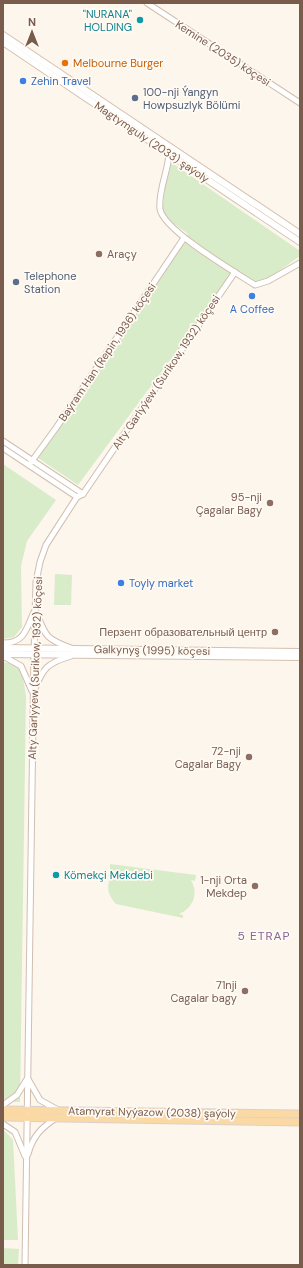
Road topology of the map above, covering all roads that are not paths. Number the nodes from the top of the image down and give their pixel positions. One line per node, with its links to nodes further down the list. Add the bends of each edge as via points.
1 (147, 3): 4 (street, Kemine (2035) köçesi)
2 (3, 35): 5 (main road, Magtymguly (2033) şaýoly)
3 (3, 42): 5 (main road, Magtymguly (2033) şaýoly)
4 (300, 103)
5 (171, 152): 6 (main road, Magtymguly (2033) şaýoly); 7 (street, via 160,199 160,210 165,221); 8 (main road, Magtymguly (2033) şaýoly)
6 (300, 234)
7 (184, 238): 10 (street); 13 (street, Baýram Han (Repin, 1936) köçesi)
8 (300, 242)
9 (300, 264): 10 (street, via 268,281 255,284)
10 (235, 272): 14 (street, Alty Garlyýew (Surikow, 1932) köçesi)
11 (3, 442): 13 (street)
12 (3, 448): 13 (street)
13 (30, 463): 14 (street); 15 (street)
14 (83, 494): 15 (street, Alty Garlyýew (Surikow, 1932) köçesi)
15 (77, 497): 16 (street, Alty Garlyýew (Surikow, 1932) köçesi, via 43,552 36,582)
16 (35, 609): 17 (street, via 21,638); 19 (street, Alty Garlyýew (Surikow, 1932) köçesi); 20 (street, via 48,637)
17 (3, 643)
18 (3, 648): 19 (main road, Galkynyş (1995) köçesi)
19 (34, 651): 20 (main road, Galkynyş (1995) köçesi); 22 (main road, Galkynyş (1995) köçesi); 24 (street, Alty Garlyýew (Surikow, 1932) köçesi)
20 (76, 652): 21 (main road, Galkynyş (1995) köçesi); 23 (main road, Galkynyş (1995) köçesi); 24 (street, via 46,667)
21 (300, 652)
22 (3, 655): 24 (street, via 21,666)
23 (300, 657)
24 (33, 693): 25 (street, Alty Garlyýew (Surikow, 1932) köçesi)
25 (27, 1078): 26 (street, via 17,1095); 28 (street, via 40,1100); 29 (street, Alty Garlyýew (Surikow, 1932) köçesi)
26 (3, 1105)
27 (3, 1110): 29 (main road, Atamyrat Nyýazow (2038) şaýoly)
28 (60, 1111): 29 (main road, Atamyrat Nyýazow (2038) şaýoly); 30 (main road, Atamyrat Nyýazow (2038) şaýoly)
29 (26, 1114): 31 (main road, Atamyrat Nyýazow (2038) şaýoly); 32 (main road, Atamyrat Nyýazow (2038) şaýoly); 35 (street, Alty Garlyýew (Surikow, 1932) köçesi)
30 (300, 1114)
31 (3, 1117)
32 (56, 1118): 33 (main road, Atamyrat Nyýazow (2038) şaýoly); 35 (street, Atamyrat Nyýazow (2038) şaýoly, via 35,1135)
33 (300, 1122)
34 (3, 1124): 35 (street, Alty Garlyýew (Surikow, 1932) köçesi, via 15,1132)
35 (26, 1160): 36 (street, Alty Garlyýew (Surikow, 1932) köçesi)
36 (25, 1265)

